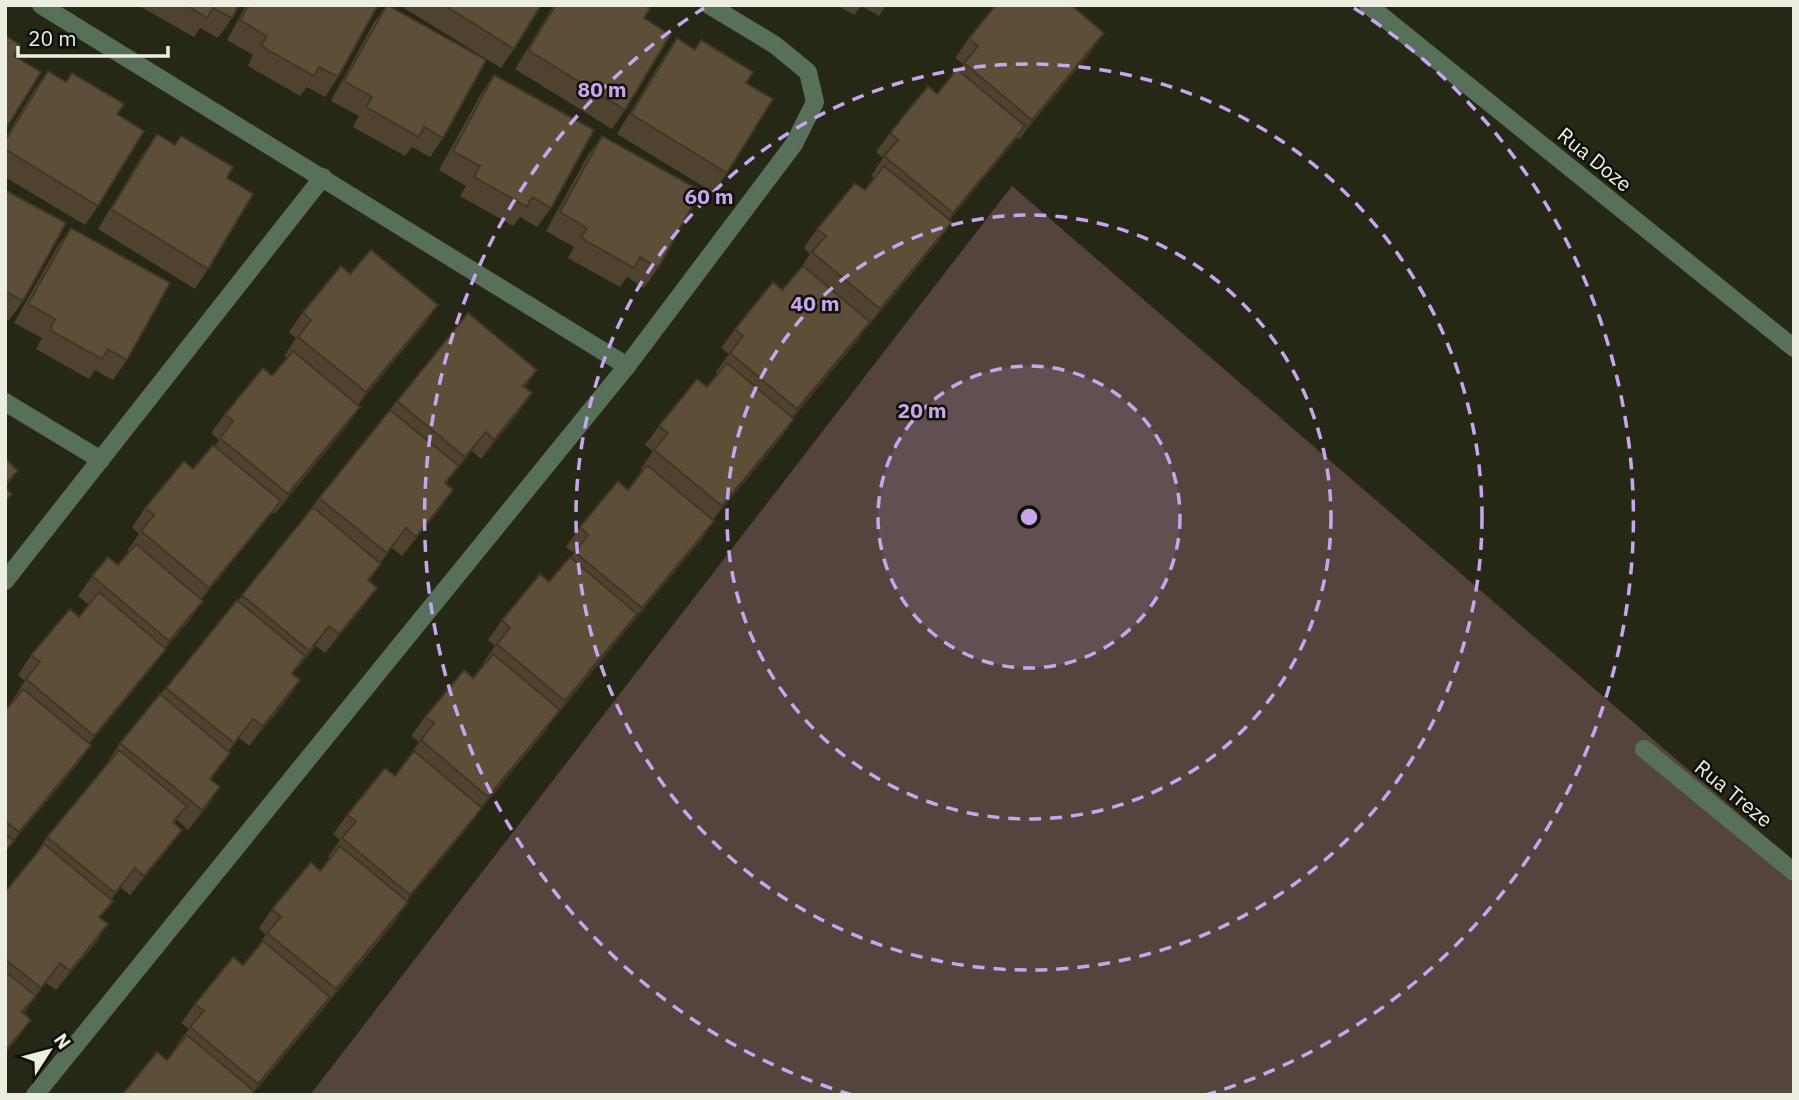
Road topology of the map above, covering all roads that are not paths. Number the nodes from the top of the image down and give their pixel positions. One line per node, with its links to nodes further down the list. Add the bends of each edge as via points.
1 (41, 5): 4 (street)
2 (709, 5): 6 (street, via 808,72 815,102 794,144)
3 (1368, 5): 5 (street, Rua Doze)
4 (323, 177): 6 (street); 8 (street)
5 (1794, 348)
6 (626, 366): 12 (street)
7 (5, 402): 8 (street)
8 (101, 460): 9 (street)
9 (5, 581)
10 (1644, 749): 11 (street, Rua Treze)
11 (1794, 872)
12 (35, 1095)

